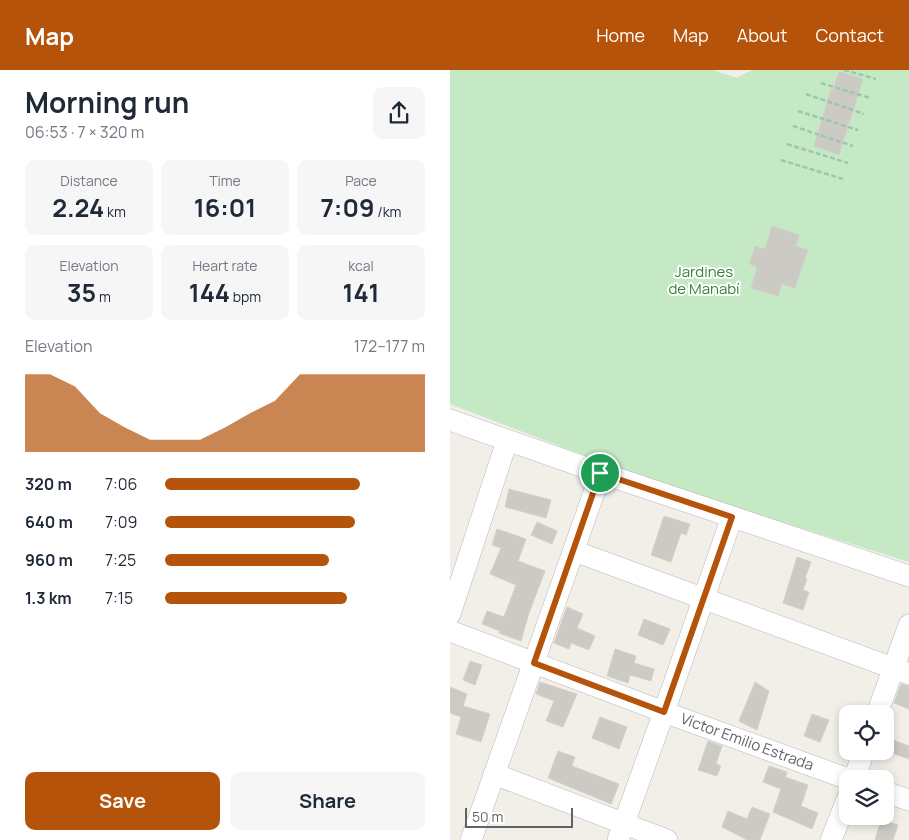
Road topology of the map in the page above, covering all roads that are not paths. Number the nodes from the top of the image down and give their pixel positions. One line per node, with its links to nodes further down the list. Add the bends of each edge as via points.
1 (450, 420): 2 (street)
2 (507, 441): 3 (street); 8 (street)
3 (600, 473): 4 (street); 5 (street)
4 (732, 517): 6 (street); 7 (street)
5 (574, 551): 7 (street); 11 (street)
6 (909, 576)
7 (704, 599): 12 (street); 14 (street)
8 (450, 614)
9 (909, 625): 12 (street)
10 (450, 631): 11 (street, Víctor Emilio Estrada)
11 (534, 663): 14 (street, Víctor Emilio Estrada); 15 (street)
12 (901, 671): 13 (street)
13 (882, 705)
14 (664, 712): 16 (street, Víctor Emilio Estrada); 20 (street)
15 (494, 774): 20 (street); 21 (street)
16 (839, 776)
17 (894, 795): 18 (street)
18 (909, 800)
19 (839, 820): 23 (street)
20 (621, 832): 22 (street)
21 (471, 840)
22 (667, 840)
23 (831, 840)

